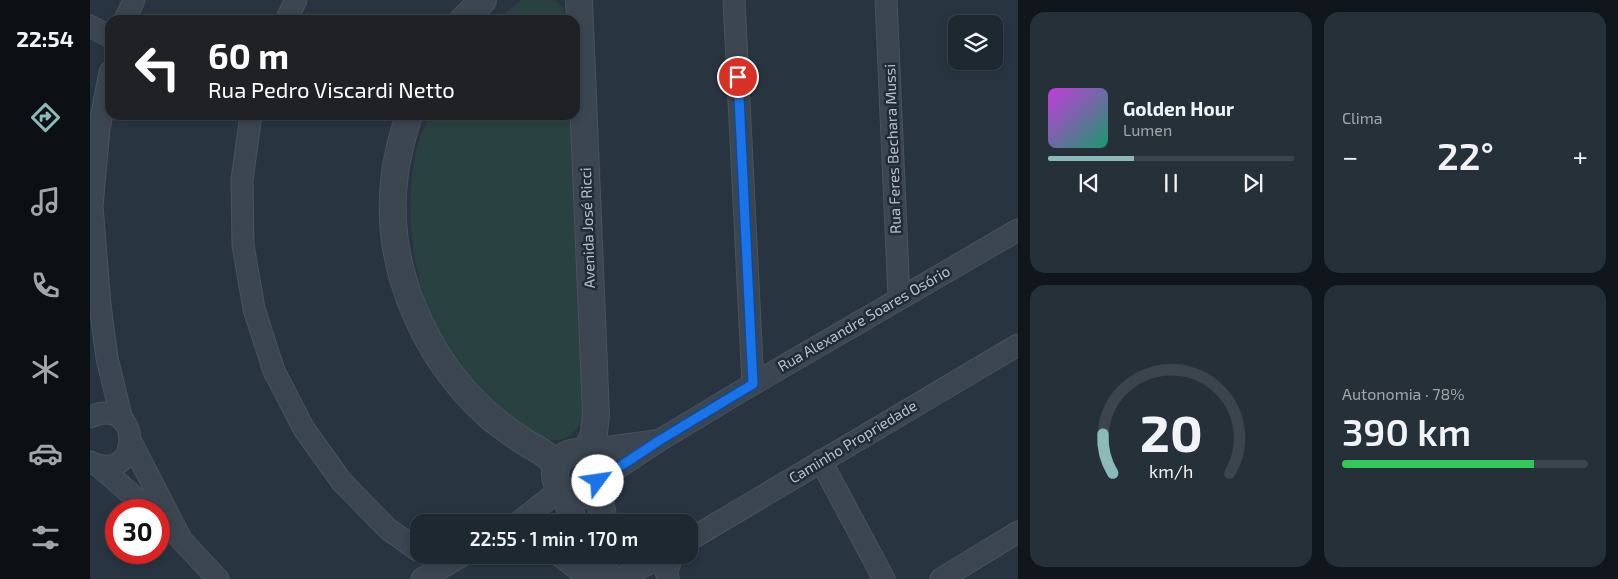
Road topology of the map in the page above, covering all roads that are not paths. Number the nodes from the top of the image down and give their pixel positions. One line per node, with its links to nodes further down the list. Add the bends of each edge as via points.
1 (134, 0): 7 (street)
2 (296, 0): 8 (street)
3 (483, 0): 9 (street)
4 (579, 0): 10 (street, Avenida José Ricci)
5 (734, 0): 22 (street)
6 (886, 0): 19 (street, Rua Feres Bechara Mussi)
7 (127, 15)
8 (288, 15)
9 (468, 15)
10 (580, 15)
11 (580, 24): 27 (street, Avenida José Ricci, via 596,414)
12 (90, 26): 13 (street)
13 (105, 34)
14 (105, 96): 18 (street, via 98,129)
15 (250, 120): 40 (street, via 242,180 243,245 254,309 274,371 304,429 342,482 388,529)
16 (407, 120): 31 (street, via 394,183 394,226 400,268 413,309 432,348 457,383 487,414 521,440 548,455)
17 (1018, 230): 19 (street, Rua Alexandre Soares Osório)
18 (92, 233): 21 (street)
19 (899, 298): 22 (street, Rua Alexandre Soares Osório)
20 (1018, 344): 28 (street, Caminho Propriedade)
21 (107, 358): 23 (street); 24 (street)
22 (753, 384): 25 (street, Rua Alexandre Soares Osório)
23 (96, 415): 24 (street, via 113,414)
24 (122, 420): 26 (street)
25 (660, 440): 27 (street, Rua Alexandre Soares Osório, via 604,448); 30 (street, Rua Alexandre Soares Osório)
26 (131, 442): 29 (street, via 124,458 116,463 108,466); 39 (street)
27 (587, 455): 30 (street, via 598,469); 31 (street, via 577,452 561,459)
28 (821, 461): 38 (street, Caminho Propriedade); 53 (street)
29 (94, 464): 32 (street)
30 (597, 482): 31 (street, via 587,494 580,496); 35 (street)
31 (558, 485): 33 (street); 34 (street)
32 (136, 499)
33 (527, 514)
34 (570, 514)
35 (603, 514)
36 (170, 529): 39 (street)
37 (1018, 532): 54 (street)
38 (698, 535)
39 (181, 539): 49 (street)
40 (410, 545)
41 (436, 564): 47 (street)
42 (448, 564): 47 (street)
43 (571, 564): 51 (street, via 584,574)
44 (607, 564): 48 (street)
45 (644, 564): 48 (street)
46 (669, 564): 52 (street, via 666,572)
47 (441, 568): 50 (street)
48 (621, 574)
49 (218, 579)
50 (422, 579)
51 (600, 579)
52 (668, 579)
53 (884, 579)
54 (941, 579)

